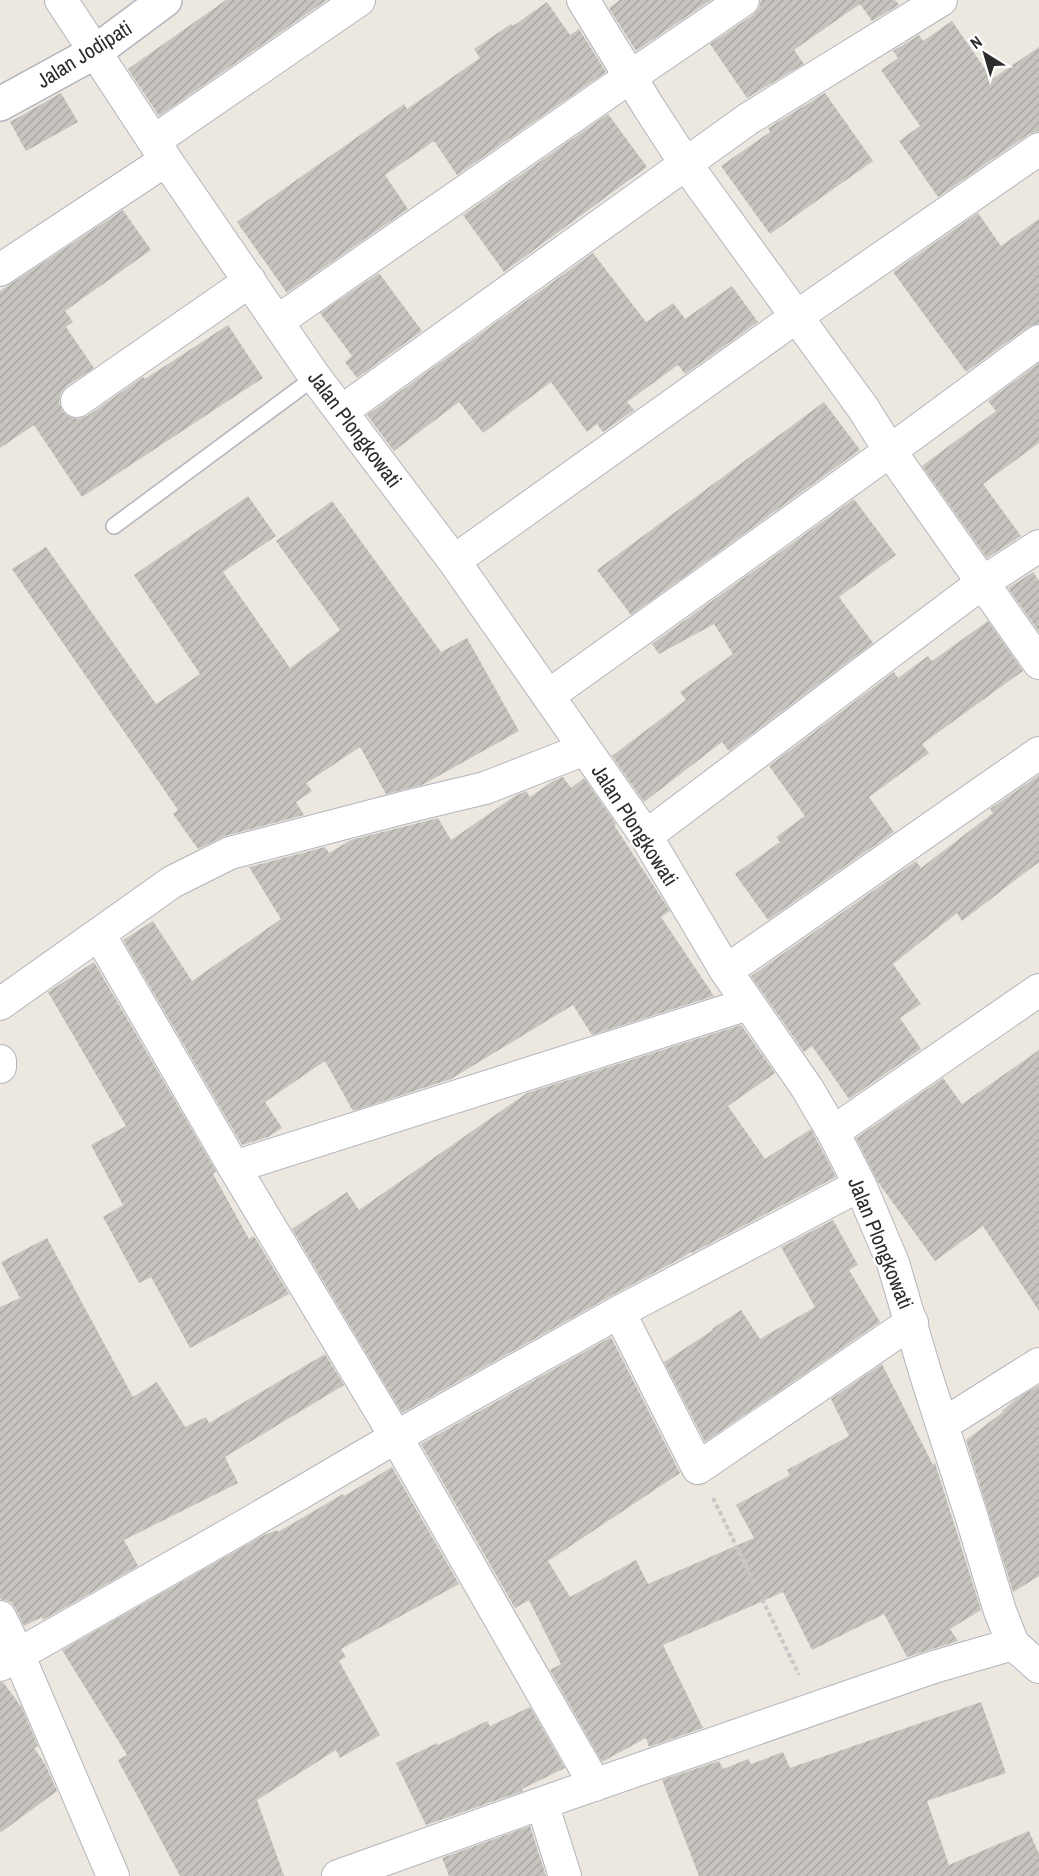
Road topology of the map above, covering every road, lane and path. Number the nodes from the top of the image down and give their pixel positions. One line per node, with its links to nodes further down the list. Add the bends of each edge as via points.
1 (60, 0): 7 (street, Jalan Plongkowati)
2 (165, 0): 7 (street, Jalan Jodipati)
3 (359, 0): 11 (street)
4 (583, 0): 8 (street)
5 (743, 0): 8 (street)
6 (941, 0): 12 (street, via 748,119)
7 (95, 52): 9 (street, Jalan Jodipati); 11 (street, Jalan Plongkowati)
8 (630, 77): 12 (street); 16 (street)
9 (0, 104)
10 (1039, 148): 15 (street)
11 (160, 151): 13 (street); 14 (street, Jalan Plongkowati)
12 (685, 163): 15 (street); 20 (street)
13 (0, 270)
14 (250, 280): 16 (street, Jalan Plongkowati); 19 (street)
15 (796, 317): 21 (street); 24 (street)
16 (278, 321): 18 (street, Jalan Plongkowati)
17 (1039, 341): 21 (street)
18 (315, 377): 20 (street, Jalan Plongkowati); 22 (lane)
19 (77, 401)
20 (342, 411): 24 (street, Jalan Plongkowati)
21 (890, 451): 25 (street); 27 (street)
22 (114, 525)
23 (1039, 546): 25 (street)
24 (454, 561): 27 (street, Jalan Plongkowati)
25 (982, 583): 26 (street); 30 (street)
26 (1039, 663)
27 (548, 696): 28 (street, Jalan Plongkowati)
28 (585, 750): 30 (street, Jalan Plongkowati); 31 (street, via 485,788 230,854 171,882)
29 (1039, 753): 32 (street)
30 (646, 836): 32 (street, Jalan Plongkowati)
31 (99, 934): 34 (street); 39 (street)
32 (726, 971): 35 (street, Jalan Plongkowati)
33 (1039, 990): 38 (street)
34 (0, 1004)
35 (748, 1004): 38 (street, Jalan Plongkowati); 39 (street)
36 (0, 1061): 37 (street)
37 (0, 1067)
38 (833, 1132): 40 (street, Jalan Plongkowati)
39 (234, 1167): 45 (street)
40 (860, 1185): 41 (street); 42 (street, Jalan Plongkowati, via 893,1263)
41 (619, 1312): 45 (street); 46 (street)
42 (912, 1322): 44 (street, Jalan Plongkowati); 46 (street)
43 (1039, 1364): 44 (street)
44 (942, 1425): 48 (street, Jalan Plongkowati)
45 (396, 1437): 49 (street); 52 (street)
46 (698, 1468): 51 (path)
47 (0, 1617): 49 (street)
48 (1013, 1644): 50 (street, Jalan Plongkowati); 51 (street)
49 (9, 1659): 54 (street)
50 (1039, 1667)
51 (815, 1709): 52 (street)
52 (595, 1785): 53 (street)
53 (542, 1803): 55 (street); 56 (street)
54 (112, 1876)
55 (338, 1876)
56 (565, 1876)

